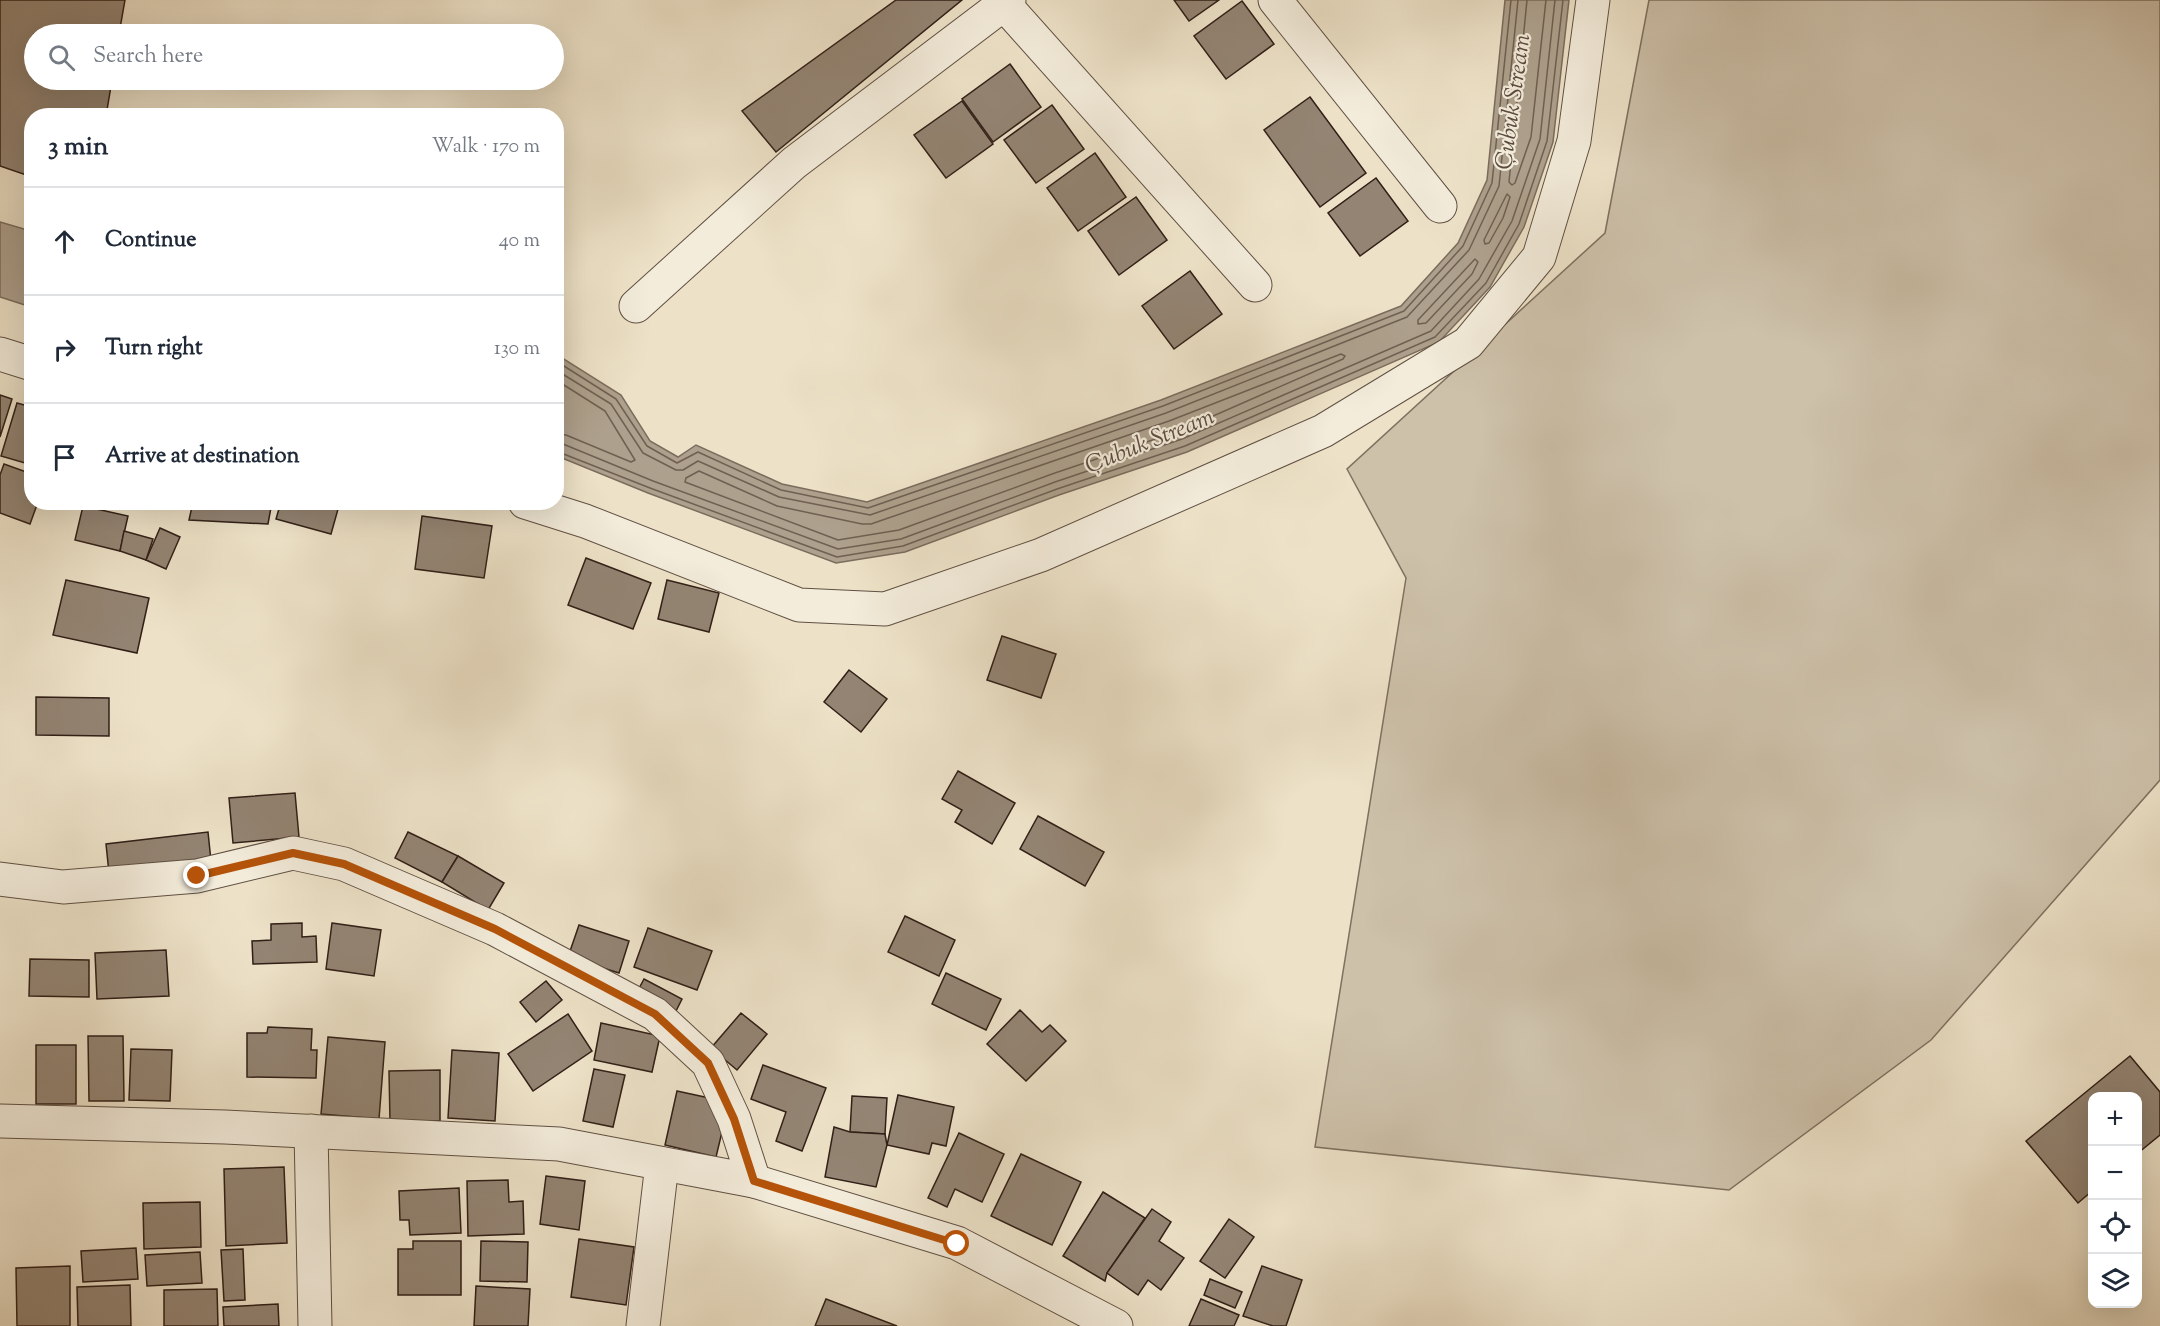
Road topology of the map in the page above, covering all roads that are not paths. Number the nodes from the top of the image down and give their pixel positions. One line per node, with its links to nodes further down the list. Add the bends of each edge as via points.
1 (1275, 0): 4 (street)
2 (1593, 0): 9 (street, via 1574,141 1539,257 1468,343 1323,431 1041,555 885,609 800,605)
3 (1007, 2): 5 (street); 6 (street, via 794,163)
4 (1440, 206)
5 (1255, 285)
6 (636, 306)
7 (0, 354): 8 (street)
8 (24, 362)
9 (549, 510)
10 (0, 879): 14 (street, via 63,887 197,876 293,853 344,864 495,929 655,1014 708,1063 734,1119)
11 (0, 1121): 12 (street)
12 (311, 1131): 13 (street, via 559,1144); 15 (street)
13 (662, 1164): 14 (street); 16 (street)
14 (754, 1181): 17 (street, via 957,1244)
15 (315, 1326)
16 (643, 1326)
17 (1116, 1326)

